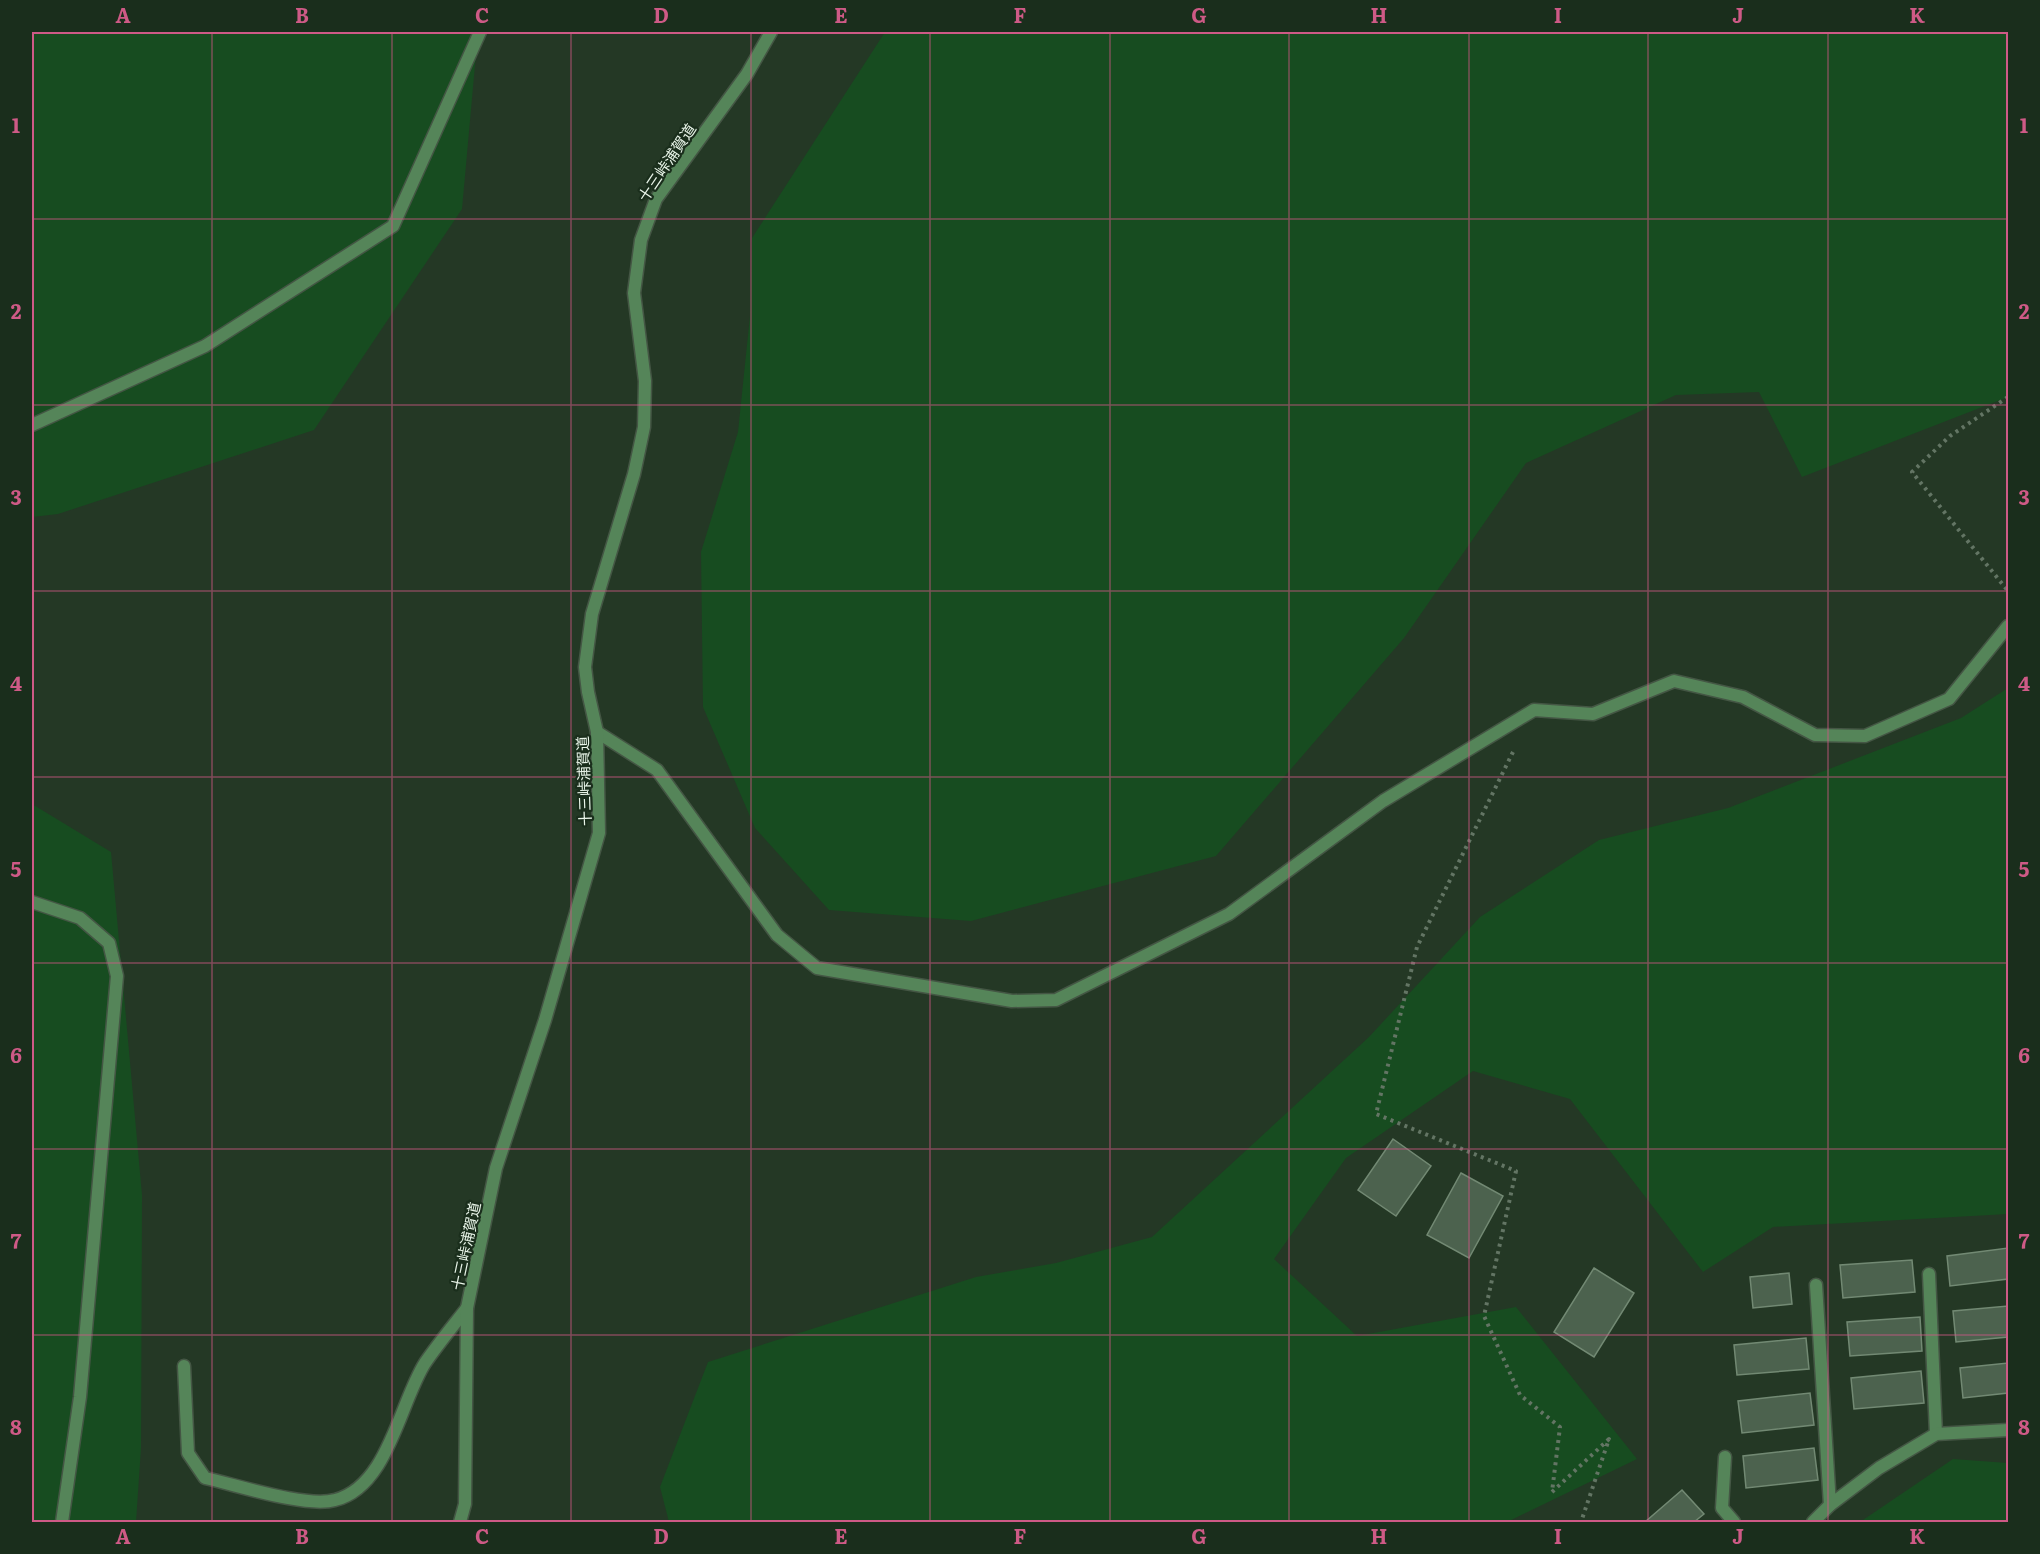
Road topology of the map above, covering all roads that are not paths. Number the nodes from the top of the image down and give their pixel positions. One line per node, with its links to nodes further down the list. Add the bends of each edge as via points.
1 (480, 32): 3 (street, via 393,226 205,346)
2 (771, 32): 5 (street, 十三峠浦賀道, via 747,74 656,199 641,240 634,293 645,381 644,427 592,614 585,667)
3 (32, 425)
4 (2008, 626): 5 (street, via 1949,699 1865,736 1815,735 1743,698 1674,681 1593,714 1534,710 1383,801 1229,914 1056,1000 1012,1001 817,968 777,935 657,770)
5 (597, 732): 9 (street, 十三峠浦賀道, via 599,834 545,1020 496,1168)
6 (32, 902): 15 (street, via 80,918 109,943 117,976 80,1397)
7 (1929, 1274): 12 (street)
8 (1816, 1285): 14 (street)
9 (467, 1308): 10 (street, via 424,1364 383,1457 356,1490 335,1500 304,1500 206,1478 188,1453); 16 (street, 十三峠浦賀道, via 465,1504)
10 (183, 1366)
11 (2008, 1430): 12 (street)
12 (1936, 1434): 14 (street, via 1878,1468)
13 (1725, 1457): 17 (street, via 1722,1508)
14 (1830, 1505): 18 (street)
15 (62, 1522)
16 (460, 1522)
17 (1734, 1522)
18 (1813, 1522)

